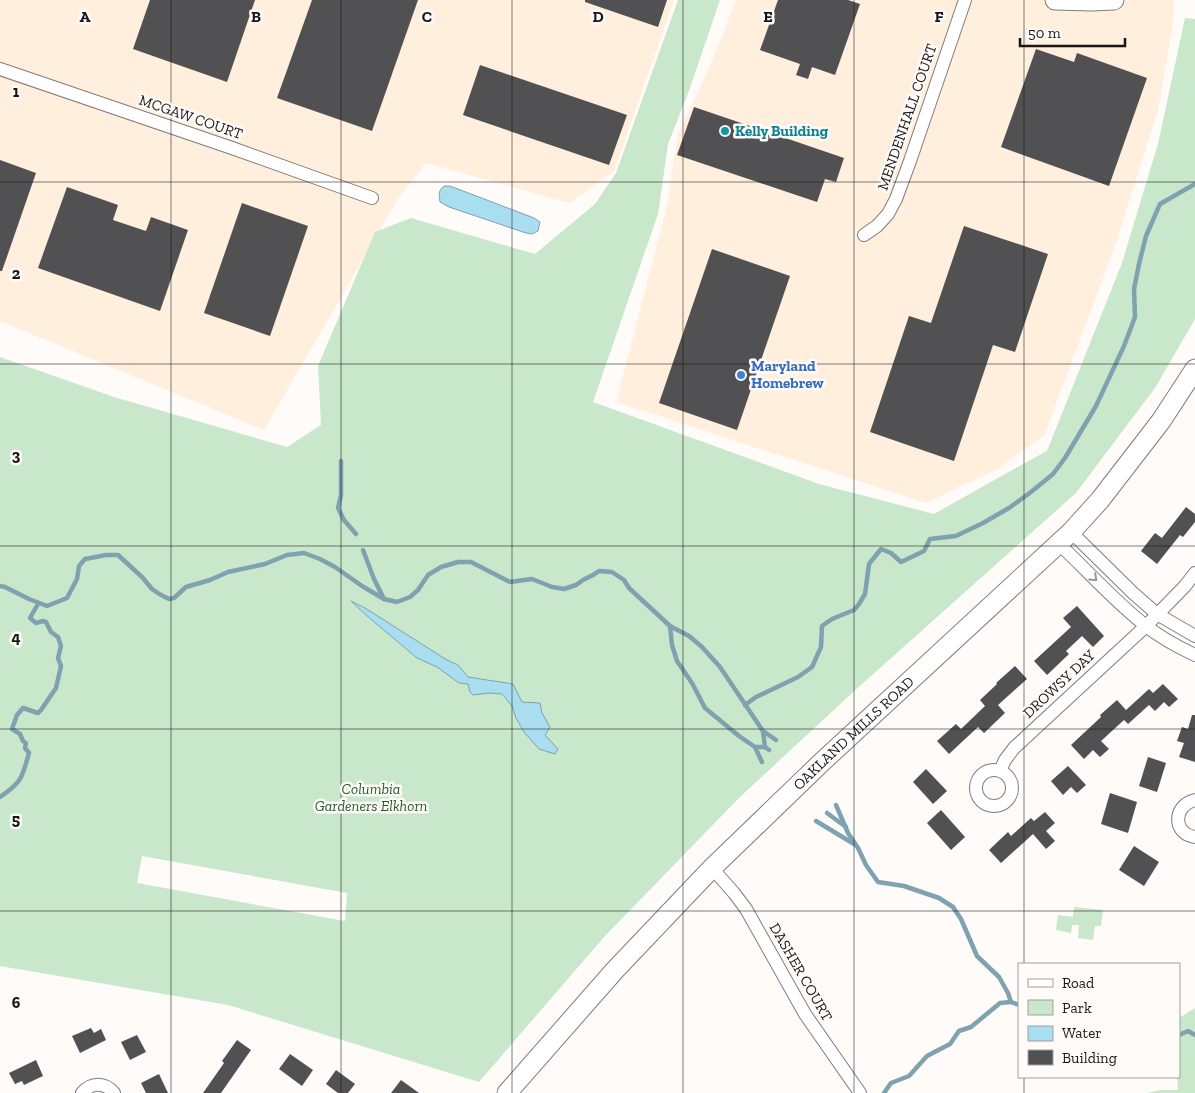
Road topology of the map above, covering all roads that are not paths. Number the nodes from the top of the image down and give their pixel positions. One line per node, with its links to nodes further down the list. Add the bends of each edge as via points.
1 (965, 0): 6 (street, MENDENHALL COURT, via 896,199 888,214)
2 (1055, 0): 3 (street)
3 (1114, 0)
4 (0, 69): 5 (street, MCGAW COURT)
5 (372, 198)
6 (864, 235)
7 (1195, 369): 8 (street, OAKLAND MILLS ROAD, via 1161,421 1100,500)
8 (1065, 538): 10 (street); 11 (street, one-way to 11, via 1122,605); 17 (street, OAKLAND MILLS ROAD)
9 (1195, 573): 10 (street, DROWSY DAY)
10 (1157, 614): 11 (street, DROWSY DAY); 12 (street)
11 (1146, 626): 13 (street); 14 (street, DROWSY DAY, via 1014,748)
12 (1195, 636)
13 (1195, 655)
14 (1000, 771)
15 (1195, 800): 16 (street, via 1186,803 1178,817 1183,832)
16 (1195, 837)
17 (712, 868): 20 (street, OAKLAND MILLS ROAD, via 614,970); 21 (street, DASHER COURT, via 746,909 804,1014)
18 (82, 1093): 19 (street, via 97,1084)
19 (114, 1093)
20 (507, 1093)
21 (860, 1093)

